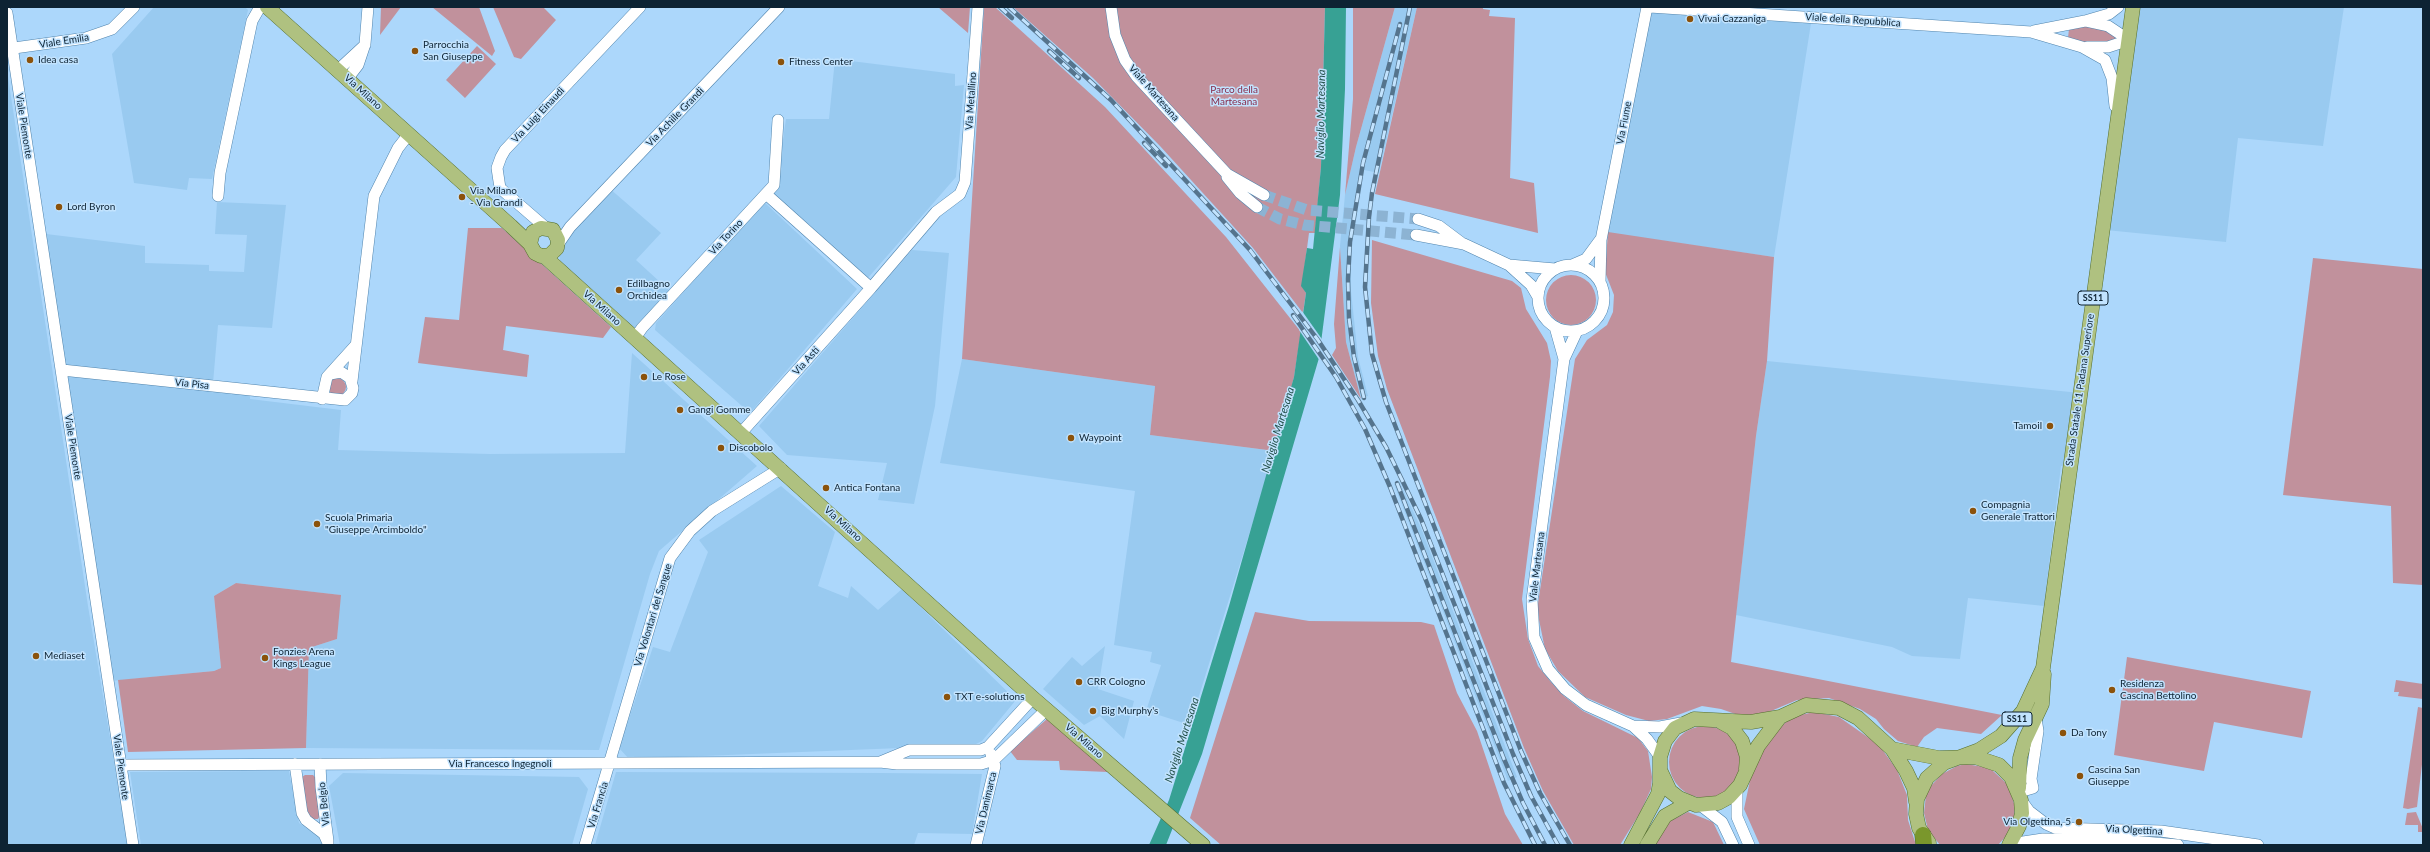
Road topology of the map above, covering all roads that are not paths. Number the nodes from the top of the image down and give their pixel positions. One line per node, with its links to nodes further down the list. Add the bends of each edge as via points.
1 (134, 7): 19 (street, Viale Emilia, via 112,28 86,38)
2 (260, 7): 28 (street, via 251,29 220,173)
3 (268, 7): 20 (main road, Via Milano)
4 (640, 7): 33 (street, Via Luigi Einaudi, via 501,157 497,168 500,188)
5 (779, 7): 32 (street, Via Achille Grandi)
6 (978, 7): 26 (street, Via Metallino, via 965,182)
7 (1111, 7): 24 (street, Viale Martesana, via 1115,35 1134,72)
8 (1649, 7): 15 (street, Viale della Repubblica); 35 (street, Via Fiume)
9 (2118, 7): 13 (street, Viale della Repubblica, via 2108,14)
10 (2133, 7): 16 (main road, Strada Statale 11 Padana Superiore / SS11)
11 (368, 8): 20 (street, via 365,44)
12 (7, 13): 19 (street, Viale Piemonte)
13 (2085, 21): 14 (street, Viale della Repubblica); 16 (street, Viale della Repubblica, via 2108,26)
14 (2070, 24): 15 (street, Viale della Repubblica); 17 (street, via 2066,33)
15 (2031, 32): 17 (street, Viale della Repubblica)
16 (2129, 40): 18 (street, Viale della Repubblica, via 2108,47); 22 (main road, Strada Statale 11 Padana Superiore / SS11)
17 (2068, 42): 18 (street, Viale della Repubblica)
18 (2082, 47): 22 (street, Viale della Repubblica, via 2101,57 2109,66 2114,89)
19 (10, 49): 50 (street, Viale Piemonte)
20 (343, 74): 23 (main road, Via Milano)
21 (778, 120): 25 (street, Via Torino, via 774,185)
22 (2116, 127): 56 (main road, Strada Statale 11 Padana Superiore / SS11)
23 (409, 134): 31 (main road, Via Milano); 48 (street, Via Pisa, via 398,148 374,196)
24 (1220, 167): 27 (street, Viale Martesana); 29 (street, Viale Martesana, via 1240,193)
25 (766, 194): 43 (street); 47 (street, Via Torino)
26 (960, 194): 43 (street, Via Asti, via 936,212)
27 (1264, 195)
28 (218, 196)
29 (1257, 207)
30 (1418, 219): 37 (street, via 1447,230)
31 (511, 226): 33 (main road); 36 (main road, Via Milano)
32 (570, 227): 33 (street); 38 (street, Via Achille Grandi)
33 (545, 229): 36 (main road, via 531,236); 38 (main road, Via Milano, via 558,236)
34 (1416, 235): 37 (street)
35 (1601, 240): 40 (street, Via Fiume, via 1588,257); 42 (street, Via Fiume)
36 (530, 244): 38 (main road, Via Milano, via 535,253)
37 (1464, 244): 39 (street)
38 (552, 251): 47 (main road, Via Milano, via 560,271)
39 (1509, 265): 41 (street); 44 (street, via 1531,285)
40 (1572, 265): 41 (street); 42 (street, via 1589,270)
41 (1555, 269): 44 (street, via 1544,280)
42 (1600, 282): 46 (street, via 1604,299 1602,310 1592,324)
43 (871, 288): 54 (street, Via Asti)
44 (1538, 297): 45 (street, via 1540,311)
45 (1555, 327): 46 (street); 49 (street, Viale Martesana)
46 (1577, 331): 49 (street, Viale Martesana)
47 (635, 338): 54 (main road, Via Milano)
48 (355, 346): 51 (street); 52 (street, Via Pisa)
49 (1564, 359): 62 (street, Viale Martesana, via 1532,600 1534,637 1548,669 1571,694 1586,705)
50 (62, 370): 53 (street, Via Pisa); 72 (street, Viale Piemonte)
51 (330, 374): 52 (street, via 341,372); 53 (street, via 324,381)
52 (352, 381): 53 (street, Via Pisa, via 352,393 345,400)
53 (322, 399)
54 (742, 433): 55 (main road, Via Milano)
55 (781, 468): 57 (main road, Via Milano); 70 (street, Via Volontari del Sangue, via 712,511 690,531 670,558)
56 (2045, 654): 65 (main road, Strada Statale 11 Padana Superiore / SS11, via 2038,682 2014,723 1993,743); 75 (main road, Strada Statale 11 Padana Superiore / SS11, via 2043,699 2020,758)
57 (1034, 698): 58 (main road, Via Milano); 63 (street)
58 (1047, 709): 66 (street); 84 (main road, Via Milano)
59 (1780, 717): 60 (main road, via 1746,722); 64 (main road, via 1806,705 1835,707 1855,716); 73 (main road, via 1761,741)
60 (1717, 720): 61 (main road, via 1700,718); 73 (main road, via 1732,728 1742,741 1747,756)
61 (1685, 722): 62 (street, Viale Martesana, via 1669,726); 71 (main road, via 1668,736)
62 (1633, 726): 71 (street, Viale Martesana, via 1647,739)
63 (988, 747): 66 (street); 67 (street, Via Francesco Ingegnoli, via 981,750 909,750)
64 (1892, 749): 65 (main road, via 1931,757); 77 (main road, via 1914,788)
65 (1958, 757): 75 (main road, Strada Statale 11 Padana Superiore / SS11, via 1975,757 1999,765); 77 (main road, Strada Statale 11 Padana Superiore / SS11, via 1937,767 1927,778 1919,791)
66 (994, 760): 67 (street, Via Francesco Ingegnoli, via 981,764); 83 (street, Via Danimarca, via 995,766)
67 (880, 762): 70 (street, Via Francesco Ingegnoli)
68 (295, 764): 69 (street, Via Francesco Ingegnoli); 72 (street, Via Francesco Ingegnoli); 80 (street, Via Belgio, via 302,813 306,820 324,834)
69 (320, 764): 70 (street, Via Francesco Ingegnoli); 80 (street, Via Belgio)
70 (610, 764): 82 (street, Via Francia)
71 (1660, 764): 76 (main road, via 1670,791); 85 (main road, via 1657,798)
72 (121, 765): 81 (street, Viale Piemonte)
73 (1745, 773): 74 (main road)
74 (1737, 790): 76 (main road, via 1718,803); 88 (street, via 1737,817)
75 (2024, 794): 89 (main road, Strada Statale 11 Padana Superiore / SS11, via 2021,820); 92 (street, Via Olgettina, via 2034,814 2055,828 2161,831)
76 (1694, 804): 86 (main road, via 1665,816); 87 (street, via 1722,822)
77 (1916, 806): 79 (main road, Strada Statale 11 Padana Superiore / SS11, via 1917,821)
78 (2076, 841): 89 (street, Via Olgettina, via 2037,839); 90 (street); 91 (street, Via Olgettina, via 2120,840)
79 (1925, 842)
80 (329, 844)
81 (133, 845)
82 (585, 845)
83 (976, 845)
84 (1203, 845)
85 (1631, 845)
86 (1648, 845)
87 (1733, 845)
88 (1749, 845)
89 (2009, 845)
90 (2064, 845)
91 (2178, 845)
92 (2258, 845)

